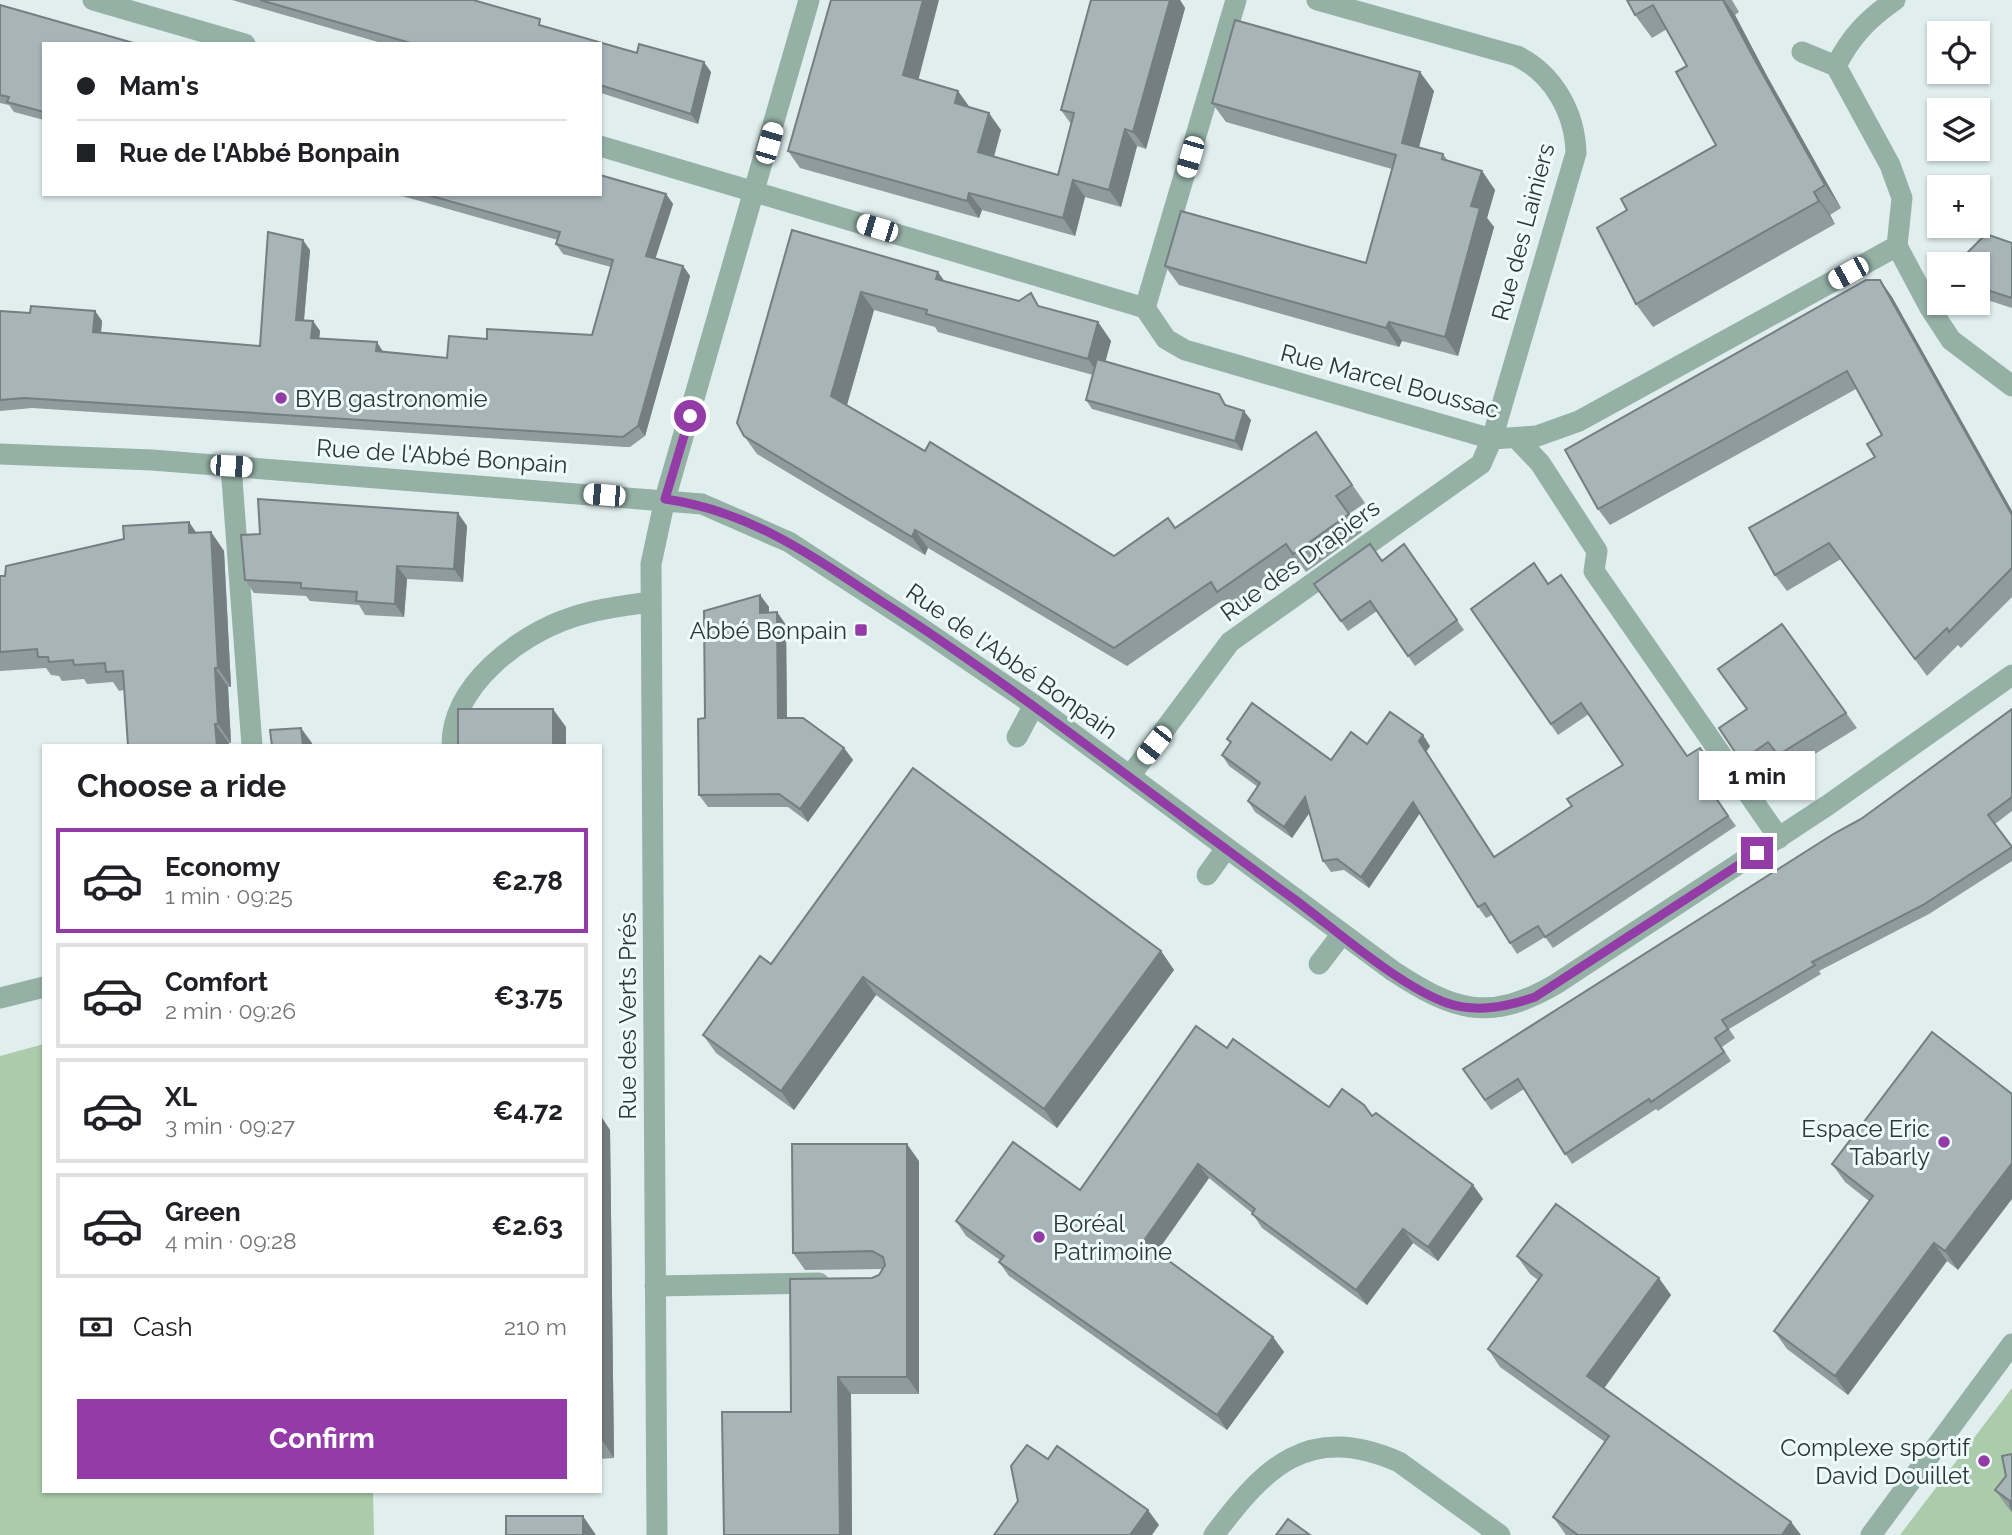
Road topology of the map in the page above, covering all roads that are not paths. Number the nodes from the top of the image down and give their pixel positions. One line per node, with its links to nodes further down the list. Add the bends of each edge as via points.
1 (93, 0): 6 (street)
2 (809, 0): 10 (street, Rue des Verts Prés)
3 (1236, 0): 12 (street)
4 (1317, 0): 14 (street, Rue des Lainiers, via 1517,56 1547,78 1569,115 1576,153)
5 (1895, 0): 8 (street, via 1849,40)
6 (238, 42)
7 (1802, 52): 8 (street)
8 (1836, 66): 11 (street, via 1897,181 1902,215)
9 (602, 147): 10 (street)
10 (756, 191): 12 (street); 18 (street, Rue des Verts Prés)
11 (1897, 246): 13 (street, via 1951,340); 15 (street, Rue Marcel Boussac, via 1579,421)
12 (1145, 308): 14 (street, Rue Marcel Boussac, via 1166,340 1185,350)
13 (2012, 386)
14 (1492, 439): 15 (street, Rue Marcel Boussac); 25 (street, Rue des Drapiers, via 1481,464 1230,642)
15 (1517, 439): 26 (street, via 1540,463 1597,551 1594,571)
16 (0, 454): 17 (street, Rue de l'Abbé Bonpain)
17 (231, 466): 18 (street, Rue de l'Abbé Bonpain); 23 (street)
18 (665, 499): 19 (street, Rue des Verts Prés, via 651,564); 21 (street, Rue de l'Abbé Bonpain, via 702,504 789,542)
19 (650, 602): 24 (street, via 567,619 500,658 458,711); 34 (street, Rue des Verts Prés)
20 (2012, 676): 26 (street, Rue de l'Abbé Bonpain)
21 (1034, 705): 22 (street); 25 (street, Rue de l'Abbé Bonpain)
22 (1017, 737)
23 (252, 744)
24 (452, 744)
25 (1129, 776): 27 (street, Rue de l'Abbé Bonpain)
26 (1779, 838): 29 (street, Rue de l'Abbé Bonpain, via 1556,984 1513,1004 1464,1007 1445,1002)
27 (1225, 850): 28 (street); 29 (street, Rue de l'Abbé Bonpain)
28 (1208, 874)
29 (1342, 934): 30 (street)
30 (1319, 964)
31 (42, 988): 32 (street)
32 (0, 998)
33 (844, 1283): 34 (street)
34 (656, 1286): 36 (street, Rue des Verts Prés)
35 (2012, 1344): 39 (street)
36 (657, 1535)
37 (1214, 1535): 38 (street, via 1244,1495 1274,1467 1309,1452 1349,1448 1399,1462)
38 (1500, 1535)
39 (1871, 1535)

